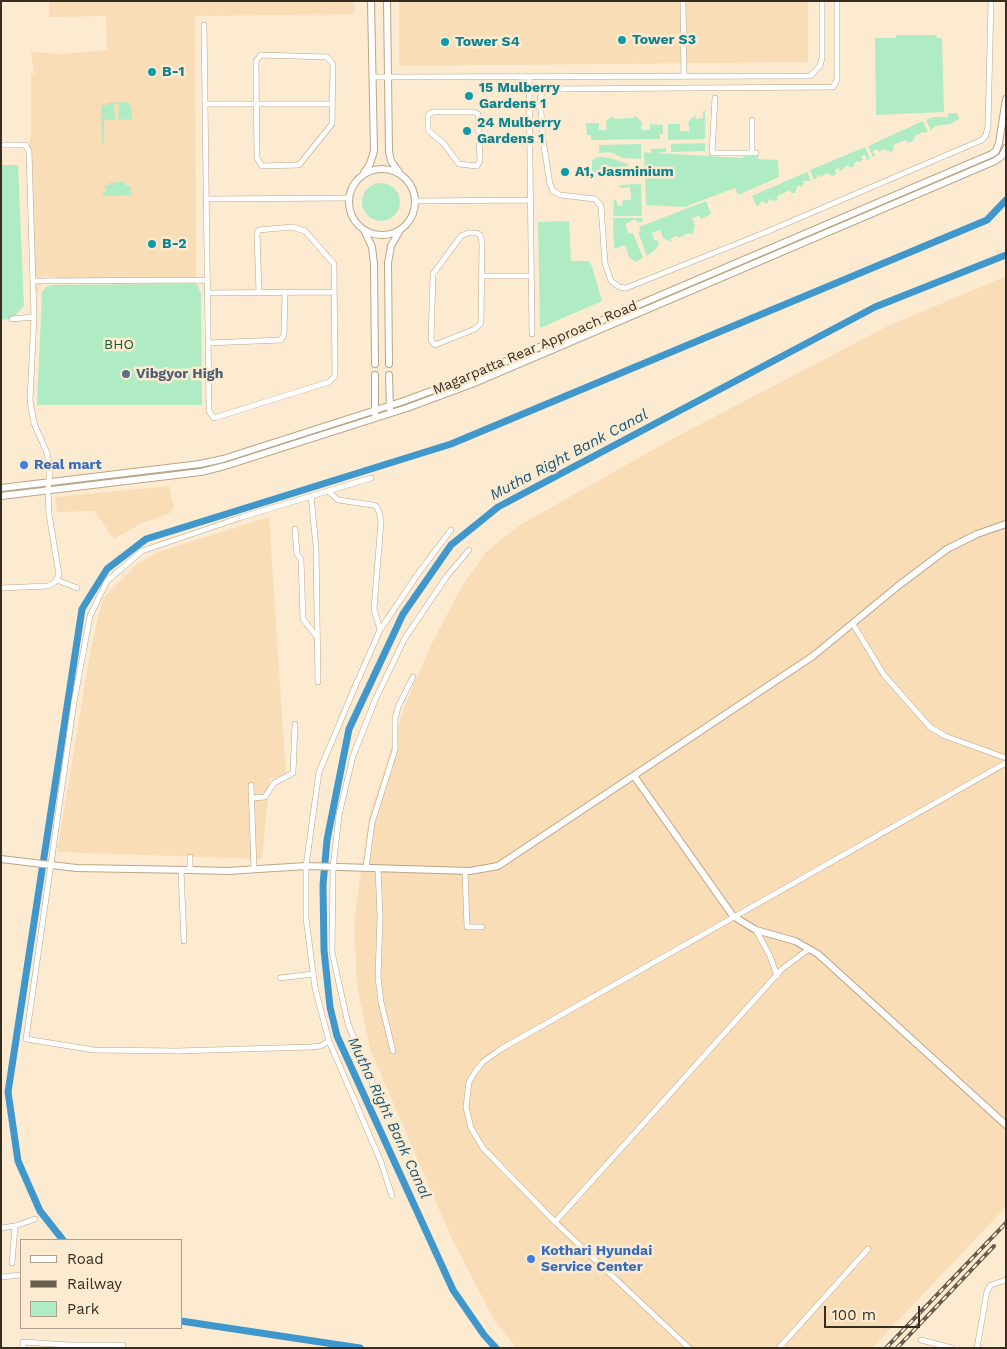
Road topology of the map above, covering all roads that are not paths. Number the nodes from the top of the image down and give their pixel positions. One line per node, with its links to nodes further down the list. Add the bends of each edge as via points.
1 (371, 1): 10 (street)
2 (387, 1): 11 (street)
3 (683, 1): 8 (street)
4 (822, 1): 9 (street, via 822,58 815,73 810,76)
5 (837, 1): 13 (street, via 837,80 833,86)
6 (991, 1): 22 (street, via 988,126 982,140 626,288 612,281 605,263 601,206 595,199 553,192)
7 (204, 25): 16 (street)
8 (684, 76): 9 (street); 12 (street)
9 (718, 76): 13 (street)
10 (373, 77): 11 (street); 26 (street, via 374,151)
11 (388, 77): 12 (street); 25 (street, via 389,152)
12 (529, 77): 21 (street)
13 (718, 88): 22 (street, via 550,89 540,98)
14 (715, 98): 19 (street, via 712,153 754,153)
15 (1006, 99): 49 (street, Magarpatta Rear Approach Road, via 1000,143 992,154 469,376)
16 (205, 104): 17 (street); 27 (street)
17 (258, 104): 18 (street); 18 (street, via 256,60 261,55 327,57 331,60); 18 (street, via 259,163 262,166 293,166 303,162 330,129)
18 (332, 104)
19 (752, 120)
20 (479, 140): 20 (street, via 480,117 476,112 433,112 428,116 428,130 462,166 475,167 479,164); 21 (street)
21 (530, 140): 22 (street); 29 (street)
22 (542, 140)
23 (1, 145): 36 (street, via 25,145 29,151)
24 (1006, 148): 51 (street, Magarpatta Rear Approach Road, via 1002,156 986,165 472,384)
25 (399, 173): 26 (street, via 381,168); 30 (street, via 412,187)
26 (363, 174): 28 (street, via 351,188)
27 (206, 198): 28 (street); 35 (street)
28 (349, 198): 32 (street, via 352,216)
29 (531, 200): 30 (street); 34 (street)
30 (415, 201): 31 (street, via 412,215)
31 (400, 229): 32 (street, via 383,235); 46 (street, via 391,246 388,263)
32 (364, 230): 45 (street, via 372,247 374,264)
33 (483, 276): 33 (street, via 480,235 461,236 431,281 431,340 435,345 479,327); 34 (street)
34 (531, 276): 43 (street)
35 (207, 280): 36 (street); 40 (street)
36 (34, 281): 41 (street)
37 (259, 292): 38 (street); 39 (street, via 258,233 263,229 292,227 305,231 331,258 335,269); 40 (street)
38 (284, 292): 39 (street); 44 (street, via 284,335 281,340)
39 (334, 292): 44 (street, via 336,371 329,382 214,418 209,411)
40 (208, 293): 44 (street)
41 (34, 317): 42 (street); 54 (street, via 30,401 34,423 47,454)
42 (12, 319)
43 (532, 334)
44 (208, 343)
45 (375, 364)
46 (389, 364)
47 (375, 375): 50 (street)
48 (389, 376): 49 (street)
49 (390, 405): 50 (street, Magarpatta Rear Approach Road); 51 (street)
50 (375, 410): 52 (street); 54 (street, Magarpatta Rear Approach Road, via 215,461)
51 (390, 413): 52 (street, Magarpatta Rear Approach Road)
52 (376, 418): 56 (street, Magarpatta Rear Approach Road, via 209,470)
53 (371, 478): 57 (street)
54 (49, 484): 55 (street, Magarpatta Rear Approach Road); 56 (street)
55 (1, 488)
56 (48, 491): 58 (street, Magarpatta Rear Approach Road); 64 (street, via 59,565)
57 (328, 491): 59 (street); 68 (street, via 338,500 373,505 379,512 381,522 374,609)
58 (1, 496)
59 (311, 496): 69 (street, via 316,547); 80 (street, via 142,551 107,582 90,616)
60 (1006, 524): 67 (street, via 977,534 947,550)
61 (295, 529): 69 (street, via 297,554 301,559 303,619)
62 (451, 530): 68 (street)
63 (469, 550): 82 (street, via 405,638 376,698 353,756)
64 (56, 580): 65 (street, via 38,588); 66 (street)
65 (1, 588)
66 (77, 588)
67 (853, 624): 73 (street, via 884,675 930,727 945,736); 75 (street, via 813,656)
68 (380, 630): 81 (street, via 319,772)
69 (318, 640): 71 (street)
70 (414, 677): 83 (street, via 398,707 395,750 372,823)
71 (318, 682)
72 (295, 724): 77 (street, via 293,773 274,783 264,797)
73 (1006, 758)
74 (1006, 763): 89 (street)
75 (634, 776): 88 (street, via 506,862); 89 (street)
76 (251, 786): 77 (street)
77 (252, 798): 84 (street)
78 (190, 857): 87 (street)
79 (1, 859): 80 (street)
80 (50, 866): 86 (street); 97 (street, via 26,1039 94,1050 167,1051 311,1048)
81 (309, 867): 82 (street); 84 (street); 94 (street, via 306,918)
82 (331, 868): 83 (street); 99 (street, via 332,952 348,1024)
83 (366, 868): 85 (street)
84 (254, 869): 87 (street)
85 (378, 869): 88 (street); 98 (street, via 378,977)
86 (181, 870): 87 (street); 92 (street)
87 (190, 870)
88 (465, 871): 90 (street, via 467,927)
89 (733, 916): 91 (street); 103 (street, via 501,1049 483,1062 469,1082 466,1107 476,1138)
90 (482, 927)
91 (756, 930): 93 (street); 95 (street)
92 (184, 941)
93 (809, 948): 95 (street); 100 (street)
94 (313, 974): 96 (street); 97 (street)
95 (777, 976): 103 (street)
96 (280, 978)
97 (329, 1041): 101 (street)
98 (393, 1050)
99 (377, 1094)
100 (1006, 1125)
101 (392, 1196)
102 (35, 1220): 104 (street)
103 (555, 1222): 114 (street)
104 (15, 1226): 105 (street); 107 (street)
105 (1, 1228)
106 (868, 1249): 115 (street)
107 (12, 1263)
108 (20, 1275): 109 (street)
109 (1, 1277)
110 (1006, 1280): 117 (street, via 991,1284 987,1291)
111 (921, 1340): 116 (street)
112 (123, 1345): 113 (street, via 24,1342)
113 (23, 1348)
114 (689, 1348)
115 (779, 1348)
116 (952, 1348)
117 (977, 1348)

